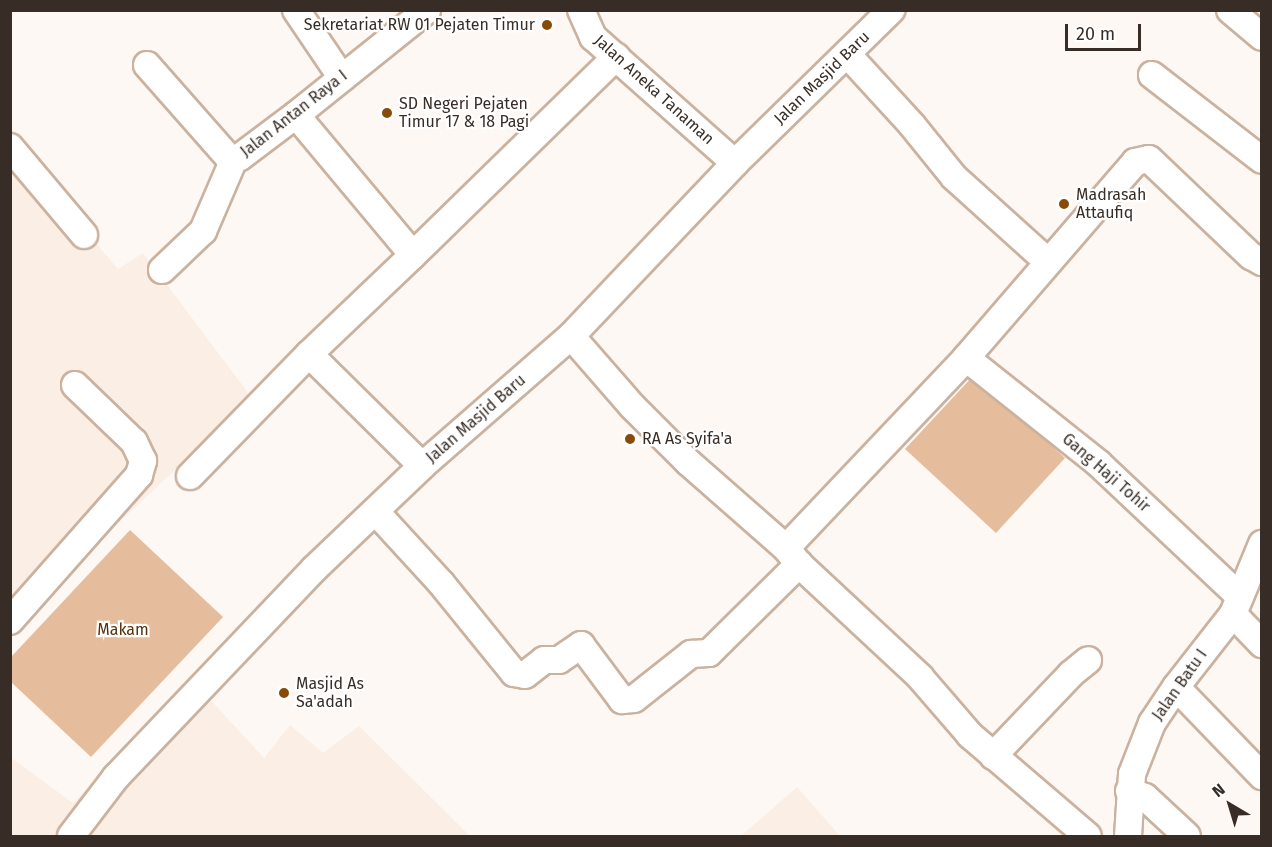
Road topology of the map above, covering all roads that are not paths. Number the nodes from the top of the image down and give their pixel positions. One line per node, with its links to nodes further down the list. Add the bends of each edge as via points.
1 (296, 10): 11 (street)
2 (427, 10): 11 (street, Jalan Antan Raya I)
3 (582, 10): 8 (street, Jalan Aneka Tanaman, via 593,37)
4 (891, 10): 7 (street, Jalan Masjid Baru)
5 (1230, 10): 6 (street)
6 (1262, 37)
7 (847, 54): 16 (street, Jalan Masjid Baru); 19 (street, via 954,177)
8 (616, 57): 16 (street, Jalan Aneka Tanaman); 18 (street)
9 (147, 65): 14 (street, Jalan Antan Raya I, via 228,158)
10 (1152, 75): 15 (street)
11 (342, 78): 12 (street, Jalan Antan Raya I)
12 (296, 115): 14 (street, Jalan Antan Raya I); 18 (street)
13 (10, 147): 17 (street)
14 (234, 159): 21 (street, via 203,231)
15 (1262, 160)
16 (735, 163): 22 (street, Jalan Masjid Baru)
17 (84, 235)
18 (413, 255): 23 (street)
19 (1047, 261): 20 (street, via 1135,162 1149,159); 24 (street)
20 (1262, 262)
21 (162, 270)
22 (572, 336): 26 (street, Jalan Masjid Baru); 30 (street, via 633,407)
23 (309, 354): 26 (street); 27 (street)
24 (966, 358): 30 (street); 31 (street, Gang Haji Tohir, via 1098,463)
25 (75, 385): 32 (street, via 134,442 143,461 139,475)
26 (423, 466): 28 (street, Jalan Masjid Baru)
27 (190, 476)
28 (375, 511): 30 (street, via 441,583 514,673 525,675 544,660 560,660 581,645 622,700 634,699 691,654 710,653); 39 (street, Jalan Masjid Baru, via 314,569 116,777)
29 (1262, 544): 31 (street, Jalan Batu I)
30 (793, 556): 36 (street, via 920,677)
31 (1236, 605): 33 (street, Gang Haji Tohir); 35 (street, Jalan Batu I)
32 (10, 621)
33 (1262, 644)
34 (1088, 660): 36 (street)
35 (1176, 687): 37 (street); 38 (street, Jalan Batu I, via 1152,723)
36 (993, 756): 40 (street)
37 (1262, 776)
38 (1129, 791): 41 (street, Jalan Batu I); 42 (street, via 1146,798)
39 (71, 837)
40 (1088, 837)
41 (1128, 837)
42 (1187, 837)

